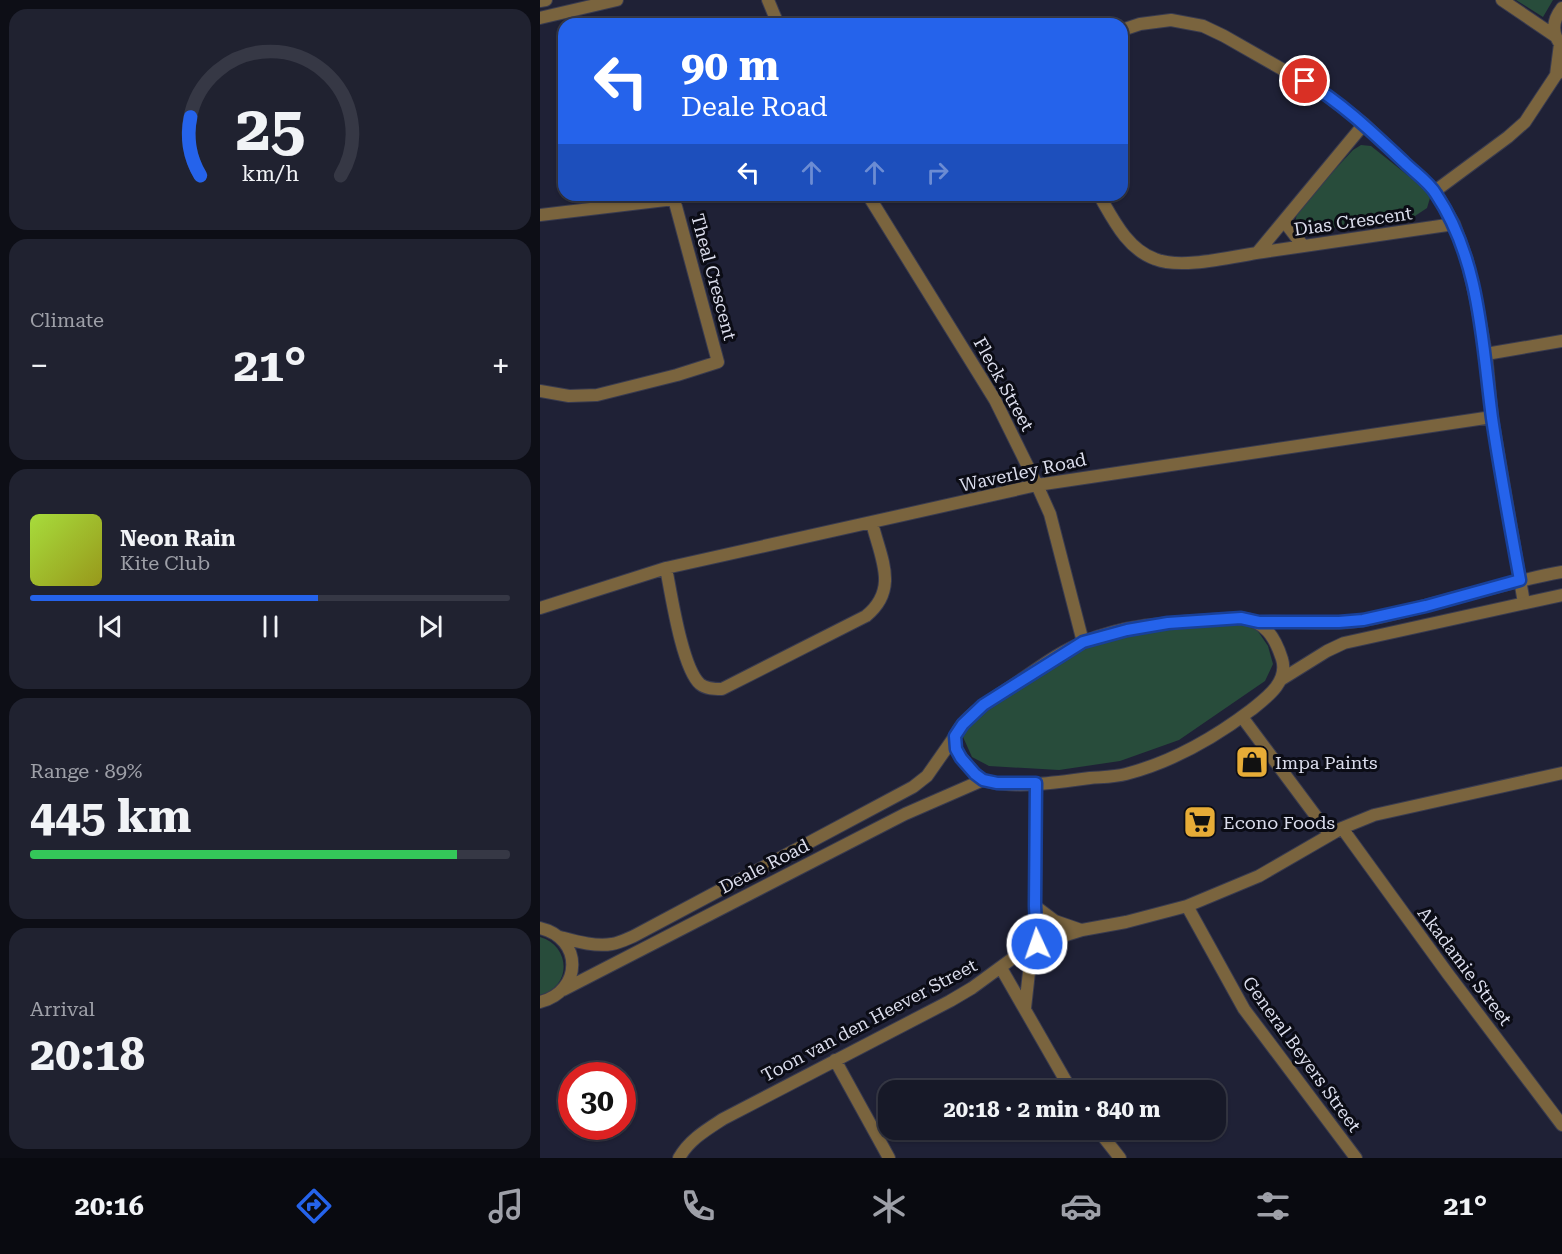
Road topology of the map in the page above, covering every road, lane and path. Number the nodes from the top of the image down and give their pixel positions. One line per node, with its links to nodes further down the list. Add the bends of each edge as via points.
1 (546, 0): 5 (street)
2 (617, 0): 7 (street)
3 (768, 0): 8 (street)
4 (1502, 0): 10 (street)
5 (540, 1)
6 (1562, 8): 10 (street, via 1554,27)
7 (540, 18)
8 (776, 18)
9 (1128, 28): 12 (street, via 1171,20 1203,26 1324,93)
10 (1559, 42): 11 (street)
11 (1559, 73): 13 (street, via 1525,122)
12 (1364, 124): 13 (street); 19 (street, Dias Crescent)
13 (1435, 191): 20 (street)
14 (647, 201): 18 (street)
15 (679, 201): 25 (street, Theal Crescent, via 718,362 597,395)
16 (872, 201): 27 (street, Fleck Street, via 996,400)
17 (1103, 201): 22 (street, Dias Crescent, via 1134,247 1155,260 1196,262)
18 (540, 215)
19 (1284, 221): 21 (street); 22 (street, Dias Crescent)
20 (1454, 224): 21 (street, Dias Crescent); 24 (street, via 1467,260)
21 (1303, 246): 22 (street, Dias Crescent)
22 (1257, 253)
23 (1562, 341): 24 (street)
24 (1486, 354): 26 (street)
25 (540, 392)
26 (1492, 417): 27 (street, Waverley Road); 31 (street)
27 (1038, 485): 28 (street, Waverley Road); 38 (street, Fleck Street, via 1056,534)
28 (872, 523): 29 (street, Waverley Road); 29 (street, via 886,587 873,610 722,689 705,687 690,669)
29 (666, 568): 33 (street, Waverley Road)
30 (1562, 572): 31 (street, Deale Road)
31 (1520, 580): 34 (street); 37 (street, Deale Road, via 1363,620)
32 (1562, 595): 34 (street, Deale Road)
33 (569, 599): 35 (street, Waverley Road); 36 (street, Waverley Road)
34 (1524, 603): 39 (street, Deale Road, via 1344,643)
35 (540, 608)
36 (540, 614)
37 (1259, 622): 38 (street, Deale Road, via 1241,618 1168,623); 39 (street, via 1277,644 1284,664)
38 (1083, 642): 41 (street, Deale Road, via 983,705)
39 (1282, 679): 40 (street, Deale Road)
40 (1242, 717): 44 (street, Deale Road, via 1161,763 1125,774); 46 (street)
41 (955, 736): 43 (street, via 961,758); 51 (street, Deale Road, via 927,776 913,787 634,936 601,944 577,942)
42 (1562, 773): 45 (street, Toon van den Heever Street, via 1374,815)
43 (983, 780): 44 (street, Deale Road); 54 (street, Deale Road, via 905,814)
44 (1036, 783): 47 (street)
45 (1342, 828): 46 (street, Toon van den Heever Street); 59 (street, Akadamie Street)
46 (1329, 835): 48 (street, Toon van den Heever Street, via 1259,876)
47 (1035, 906): 50 (street, via 1055,921); 52 (street)
48 (1187, 906): 50 (street, Toon van den Heever Street); 64 (street, General Beyers Street, via 1244,1009)
49 (540, 920): 51 (street)
50 (1082, 930): 52 (street, Toon van den Heever Street)
51 (550, 932): 54 (street, via 567,946 572,957 573,969)
52 (1037, 944): 53 (street, Toon van den Heever Street); 56 (street)
53 (1001, 968): 56 (street); 57 (street, Toon van den Heever Street, via 950,1001)
54 (563, 990): 55 (street, Deale Road)
55 (540, 1002)
56 (1025, 1008): 58 (street)
57 (836, 1060): 61 (street, Toon van den Heever Street, via 702,1132); 62 (street)
58 (1065, 1080)
59 (1562, 1125)
60 (1106, 1140): 63 (street)
61 (679, 1158)
62 (889, 1158)
63 (1120, 1158)
64 (1356, 1158)

